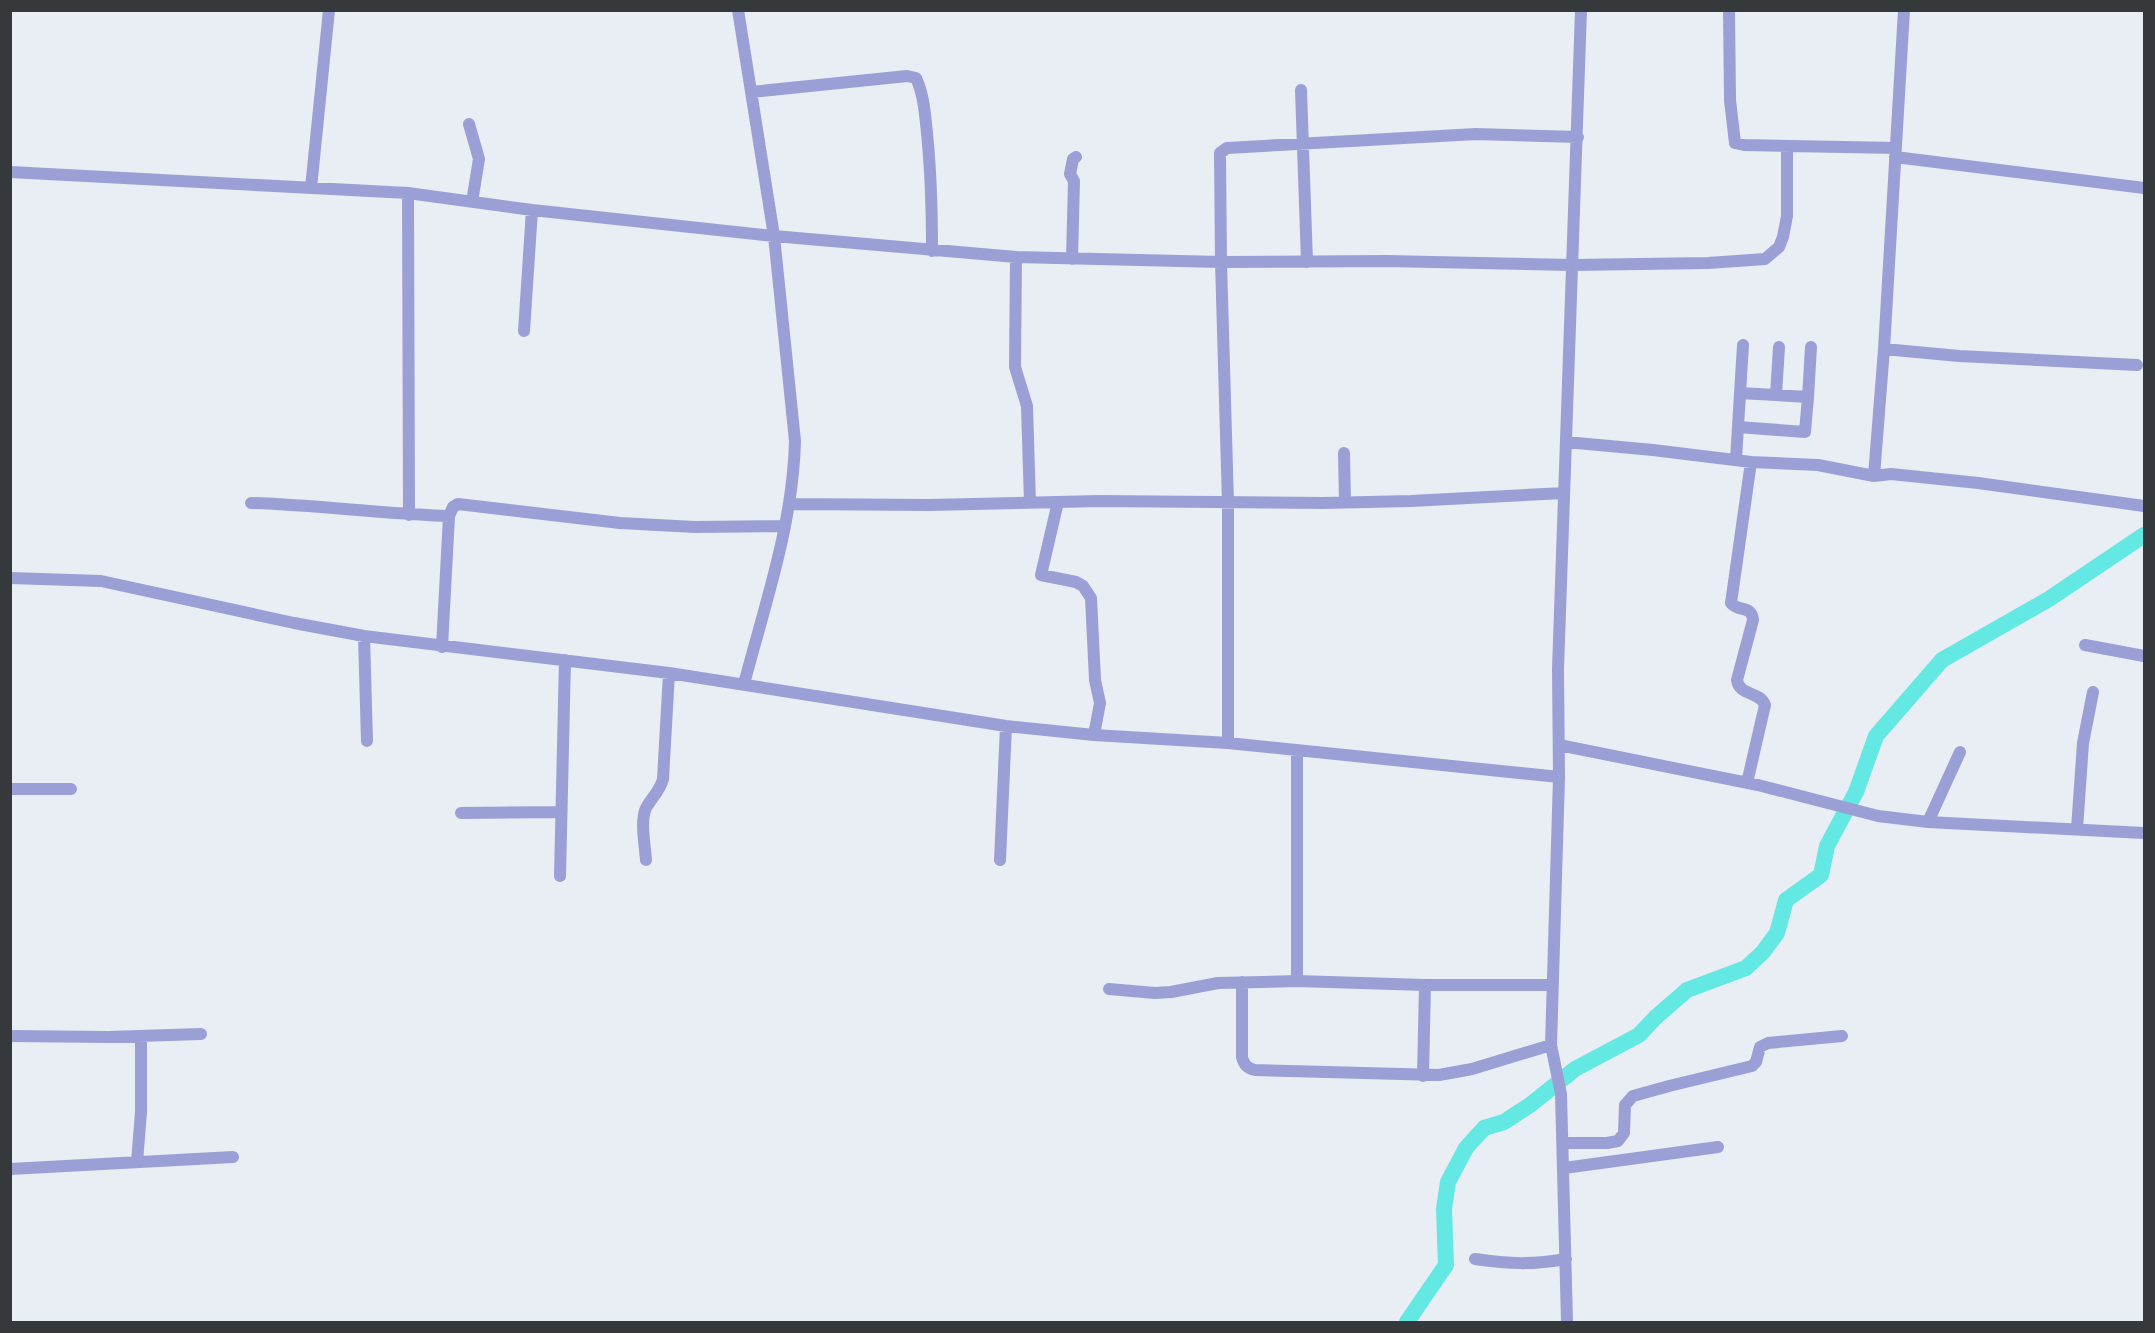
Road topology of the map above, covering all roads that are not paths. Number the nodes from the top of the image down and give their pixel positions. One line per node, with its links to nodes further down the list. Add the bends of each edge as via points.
1 (329, 10): 15 (street)
2 (738, 10): 7 (street)
3 (1581, 10): 9 (street)
4 (1729, 10): 11 (street, via 1730,100 1735,143)
5 (1904, 10): 12 (street)
6 (1301, 90): 10 (street)
7 (751, 92): 20 (street); 21 (street, via 916,78 925,114)
8 (469, 124): 18 (street, via 478,159)
9 (1578, 137): 10 (street, via 1476,134); 26 (street)
10 (1303, 144): 24 (street, via 1227,148 1220,153); 25 (street)
11 (1787, 147): 12 (street); 26 (street, via 1786,226 1779,247 1765,259)
12 (1896, 152): 16 (street); 31 (street)
13 (1076, 157): 23 (street, via 1070,174 1074,181)
14 (10, 172): 15 (street)
15 (311, 188): 17 (street)
16 (2145, 188)
17 (408, 193): 18 (street); 50 (street)
18 (472, 201): 19 (street)
19 (532, 210): 20 (street); 27 (street)
20 (774, 236): 21 (street); 48 (street, via 795,441)
21 (932, 251): 22 (street)
22 (1016, 257): 23 (street); 47 (street, via 1015,367 1027,406)
23 (1072, 259): 24 (street)
24 (1221, 262): 25 (street); 44 (street)
25 (1307, 262): 26 (street)
26 (1572, 265): 37 (street)
27 (525, 331)
28 (1743, 345): 33 (street)
29 (1779, 347): 34 (street)
30 (1811, 347): 35 (street)
31 (1884, 349): 32 (street); 41 (street)
32 (2137, 365)
33 (1740, 393): 34 (street); 36 (street)
34 (1776, 395): 35 (street)
35 (1808, 397): 36 (street, via 1805,432)
36 (1738, 428): 39 (street)
37 (1566, 442): 39 (street); 42 (street)
38 (1344, 453): 45 (street)
39 (1736, 459): 40 (street)
40 (1751, 462): 41 (street, via 1818,465); 70 (street, via 1731,603 1753,613 1738,685 1762,698 1765,705)
41 (1874, 476): 49 (street, via 1902,475)
42 (1564, 493): 45 (street); 66 (street)
43 (1058, 502): 44 (street); 47 (street); 63 (street, via 1041,575 1083,585 1091,598 1095,680 1100,703)
44 (1228, 502): 45 (street); 65 (street)
45 (1345, 502)
46 (251, 503): 50 (street)
47 (1030, 503): 48 (street)
48 (790, 504): 52 (street)
49 (2145, 506)
50 (410, 515): 51 (street)
51 (449, 516): 52 (street, via 453,507 464,504 631,524); 56 (street)
52 (785, 526): 60 (street)
53 (10, 578): 54 (street, via 115,584)
54 (364, 636): 56 (street); 64 (street)
55 (2085, 645): 57 (street)
56 (442, 647): 58 (street)
57 (2145, 656)
58 (565, 660): 59 (street); 73 (street)
59 (669, 673): 60 (street); 78 (street, via 663,779 644,816)
60 (744, 684): 62 (street)
61 (2093, 692): 76 (street, via 2082,753)
62 (1006, 726): 63 (street); 79 (street)
63 (1094, 735): 65 (street)
64 (367, 741)
65 (1228, 743): 67 (street)
66 (1559, 746): 69 (street); 70 (street)
67 (1297, 750): 69 (street); 81 (street)
68 (1960, 752): 75 (street)
69 (1559, 777): 84 (street)
70 (1748, 783): 75 (street, via 1858,812)
71 (10, 789): 72 (street)
72 (71, 789)
73 (561, 812): 74 (street); 80 (street)
74 (461, 813)
75 (1928, 822): 76 (street)
76 (2077, 829): 77 (street)
77 (2145, 833)
78 (646, 860)
79 (1000, 860)
80 (560, 876)
81 (1298, 981): 82 (street); 83 (street)
82 (1242, 982): 85 (street, via 1171,992); 91 (street, via 1242,1057 1248,1069)
83 (1425, 985): 84 (street); 91 (street)
84 (1552, 985): 90 (street)
85 (1109, 989)
86 (201, 1034): 88 (street)
87 (10, 1036): 88 (street)
88 (141, 1036): 95 (street, via 141,1112)
89 (1842, 1036): 92 (street, via 1768,1043 1760,1047 1752,1066 1636,1095 1624,1110 1624,1133 1618,1141)
90 (1551, 1045): 91 (street, via 1472,1069); 92 (street, via 1562,1094)
91 (1424, 1076)
92 (1563, 1143): 96 (street)
93 (1718, 1147): 96 (street)
94 (233, 1157): 95 (street)
95 (136, 1162): 97 (street)
96 (1564, 1168): 99 (street)
97 (10, 1169)
98 (1475, 1259): 99 (street, via 1537,1264)
99 (1566, 1259): 100 (street)
100 (1568, 1323)

